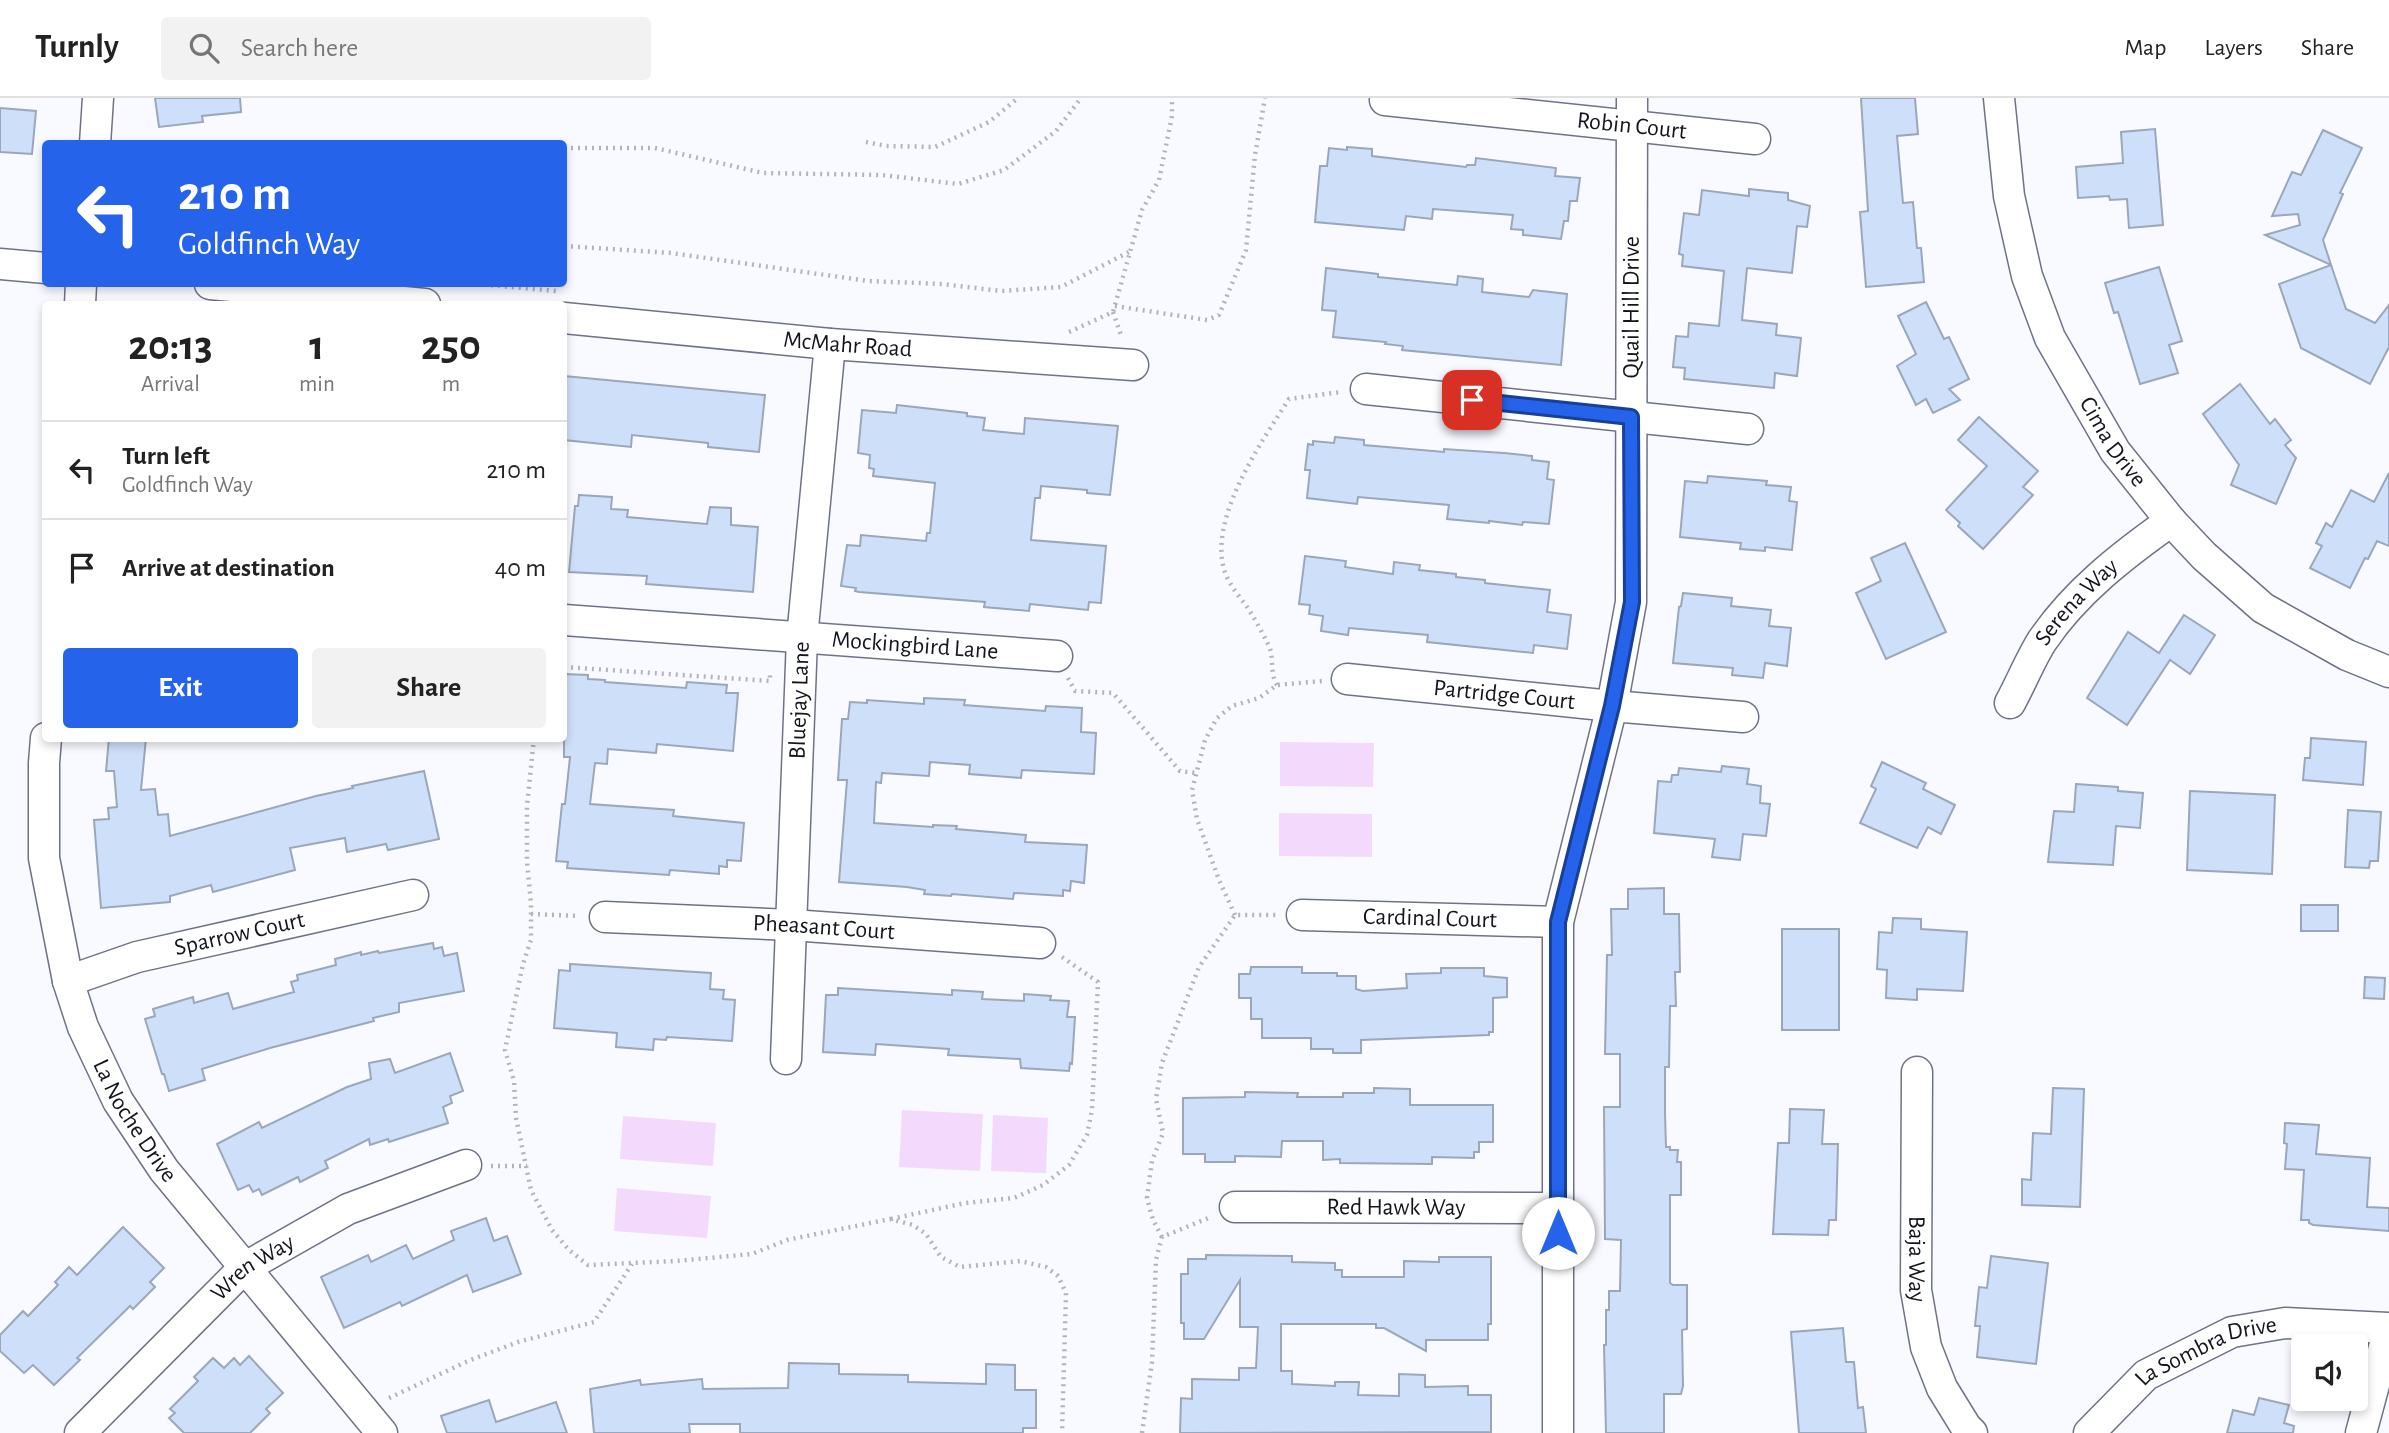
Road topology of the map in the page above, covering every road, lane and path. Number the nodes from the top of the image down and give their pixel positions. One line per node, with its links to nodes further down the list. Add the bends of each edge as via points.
1 (98, 98): 10 (street)
2 (1018, 98): 11 (path, via 989,122 935,147)
3 (1081, 98): 12 (path, via 1056,131 1004,170 958,184 883,175 763,173 655,148)
4 (1172, 98): 14 (path, via 1159,180 1142,209)
5 (1265, 98): 22 (path, via 1246,250 1219,315 1207,320)
6 (1999, 98): 29 (street, Cima Drive, via 2009,196 2027,276 2050,338 2115,451)
7 (1385, 100): 8 (street, Robin Court)
8 (1632, 112): 9 (street, Robin Court); 27 (street, Quail Hill Drive)
9 (1755, 139)
10 (94, 140)
11 (866, 142)
12 (567, 148)
13 (567, 246): 14 (path, via 671,253 868,281 1001,291 1061,287)
14 (1130, 251): 22 (path)
15 (0, 264): 16 (street)
16 (42, 268)
17 (242, 287): 19 (street)
18 (489, 287): 20 (path)
19 (393, 301)
20 (547, 301)
21 (567, 306): 24 (street, McMahr Road)
22 (1115, 306): 23 (path, via 1113,312)
23 (1061, 336)
24 (830, 344): 25 (street, McMahr Road); 32 (street, Bluejay Lane)
25 (1132, 365)
26 (1366, 389): 27 (street); 37 (path, via 1289,399 1238,482 1228,514 1220,555 1227,578 1270,648)
27 (1631, 417): 28 (street); 39 (street, Quail Hill Drive, via 1632,602)
28 (1748, 429)
29 (2171, 521): 35 (street, Cima Drive, via 2263,608); 38 (street, Serena Way, via 2122,556 2074,601 2042,642)
30 (567, 620): 31 (street, Mockingbird Lane)
31 (772, 635): 32 (street, Mockingbird Lane); 34 (path, via 770,681)
32 (802, 638): 33 (street, Mockingbird Lane); 50 (street, Bluejay Lane)
33 (1057, 656): 43 (path, via 1075,691 1113,693 1180,771)
34 (567, 667)
35 (2389, 673)
36 (1347, 678): 37 (path); 39 (street, Partridge Court)
37 (1277, 685): 43 (path, via 1217,718)
38 (2010, 704)
39 (1612, 706): 40 (street, Partridge Court); 49 (street, Quail Hill Drive)
40 (1743, 717)
41 (46, 742): 52 (street, La Noche Drive, via 44,858)
42 (534, 742): 45 (path, via 527,806)
43 (1196, 773): 46 (path, via 1192,790 1197,819)
44 (413, 895): 52 (street, Sparrow Court, via 137,957)
45 (531, 914): 48 (path); 56 (path, via 531,940 505,1050)
46 (1235, 915): 47 (path); 60 (path, via 1199,967 1163,1063 1156,1098 1163,1133 1152,1161 1147,1198)
47 (1302, 915): 49 (street, Cardinal Court)
48 (605, 917): 50 (street, Pheasant Court)
49 (1558, 922): 58 (street, Quail Hill Drive)
50 (792, 925): 51 (street, Pheasant Court); 53 (street, Bluejay Lane)
51 (1040, 943): 59 (path, via 1098,982 1087,1135 1069,1165 1043,1185 1014,1198)
52 (68, 981): 62 (street, La Noche Drive, via 83,1027 118,1101 164,1170)
53 (786, 1059)
54 (1917, 1072): 69 (street, Baja Way, via 1916,1290 1926,1347 1942,1388)
55 (466, 1166): 56 (path); 62 (street, Wren Way, via 348,1209)
56 (527, 1166): 61 (path, via 531,1190 552,1230 569,1250 588,1265)
57 (1235, 1207): 58 (street, Red Hawk Way); 60 (path)
58 (1558, 1208): 68 (street, Quail Hill Drive)
59 (890, 1219): 61 (path, via 787,1240 752,1254); 66 (path, via 914,1225 942,1257 960,1267 1020,1261 1046,1267 1058,1276 1066,1293)
60 (1162, 1237): 67 (path, via 1156,1260 1152,1362)
61 (632, 1263): 64 (path, via 594,1322 518,1342 387,1399)
62 (244, 1268): 64 (street, La Noche Drive); 65 (street, Wren Way)
63 (2389, 1329): 70 (street, La Sombra Drive, via 2285,1323 2232,1332 2146,1376); 71 (street)
64 (377, 1426)
65 (80, 1433)
66 (1062, 1433)
67 (1142, 1433)
68 (1558, 1433)
69 (1972, 1433)
70 (2089, 1433)
71 (2361, 1433)

